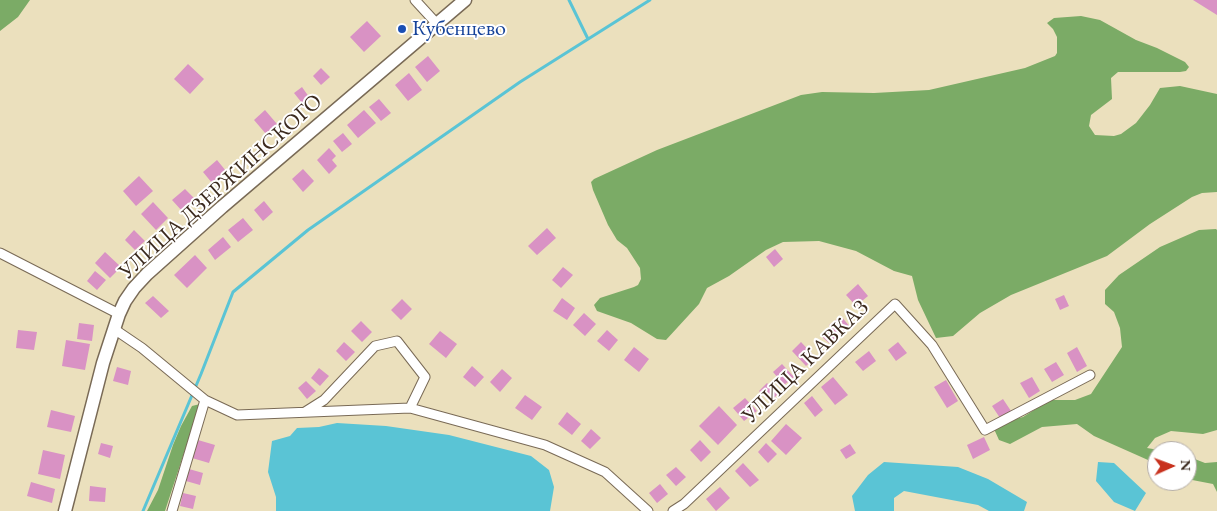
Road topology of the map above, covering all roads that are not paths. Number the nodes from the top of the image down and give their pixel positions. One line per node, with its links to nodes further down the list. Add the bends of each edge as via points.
1 (414, 0): 3 (street)
2 (465, 0): 3 (main road, УЛИЦА ДЗЕРЖИНСКОГО)
3 (437, 24): 5 (main road, УЛИЦА ДЗЕРЖИНСКОГО, via 147,274 125,301)
4 (0, 252): 5 (street)
5 (119, 314): 6 (main road, УЛИЦА ДЗЕРЖИНСКОГО)
6 (114, 329): 8 (street); 11 (main road, УЛИЦА ДЗЕРЖИНСКОГО)
7 (1090, 376): 14 (street, УЛИЦА КАВКАЗ, via 985,430 932,345 894,304)
8 (205, 400): 10 (street, via 237,415); 12 (street)
9 (410, 408): 10 (street); 10 (street, via 425,377 397,341 376,346 324,400); 13 (street, via 545,444 604,472)
10 (304, 412)
11 (65, 511)
12 (172, 511)
13 (648, 511)
14 (673, 511)

